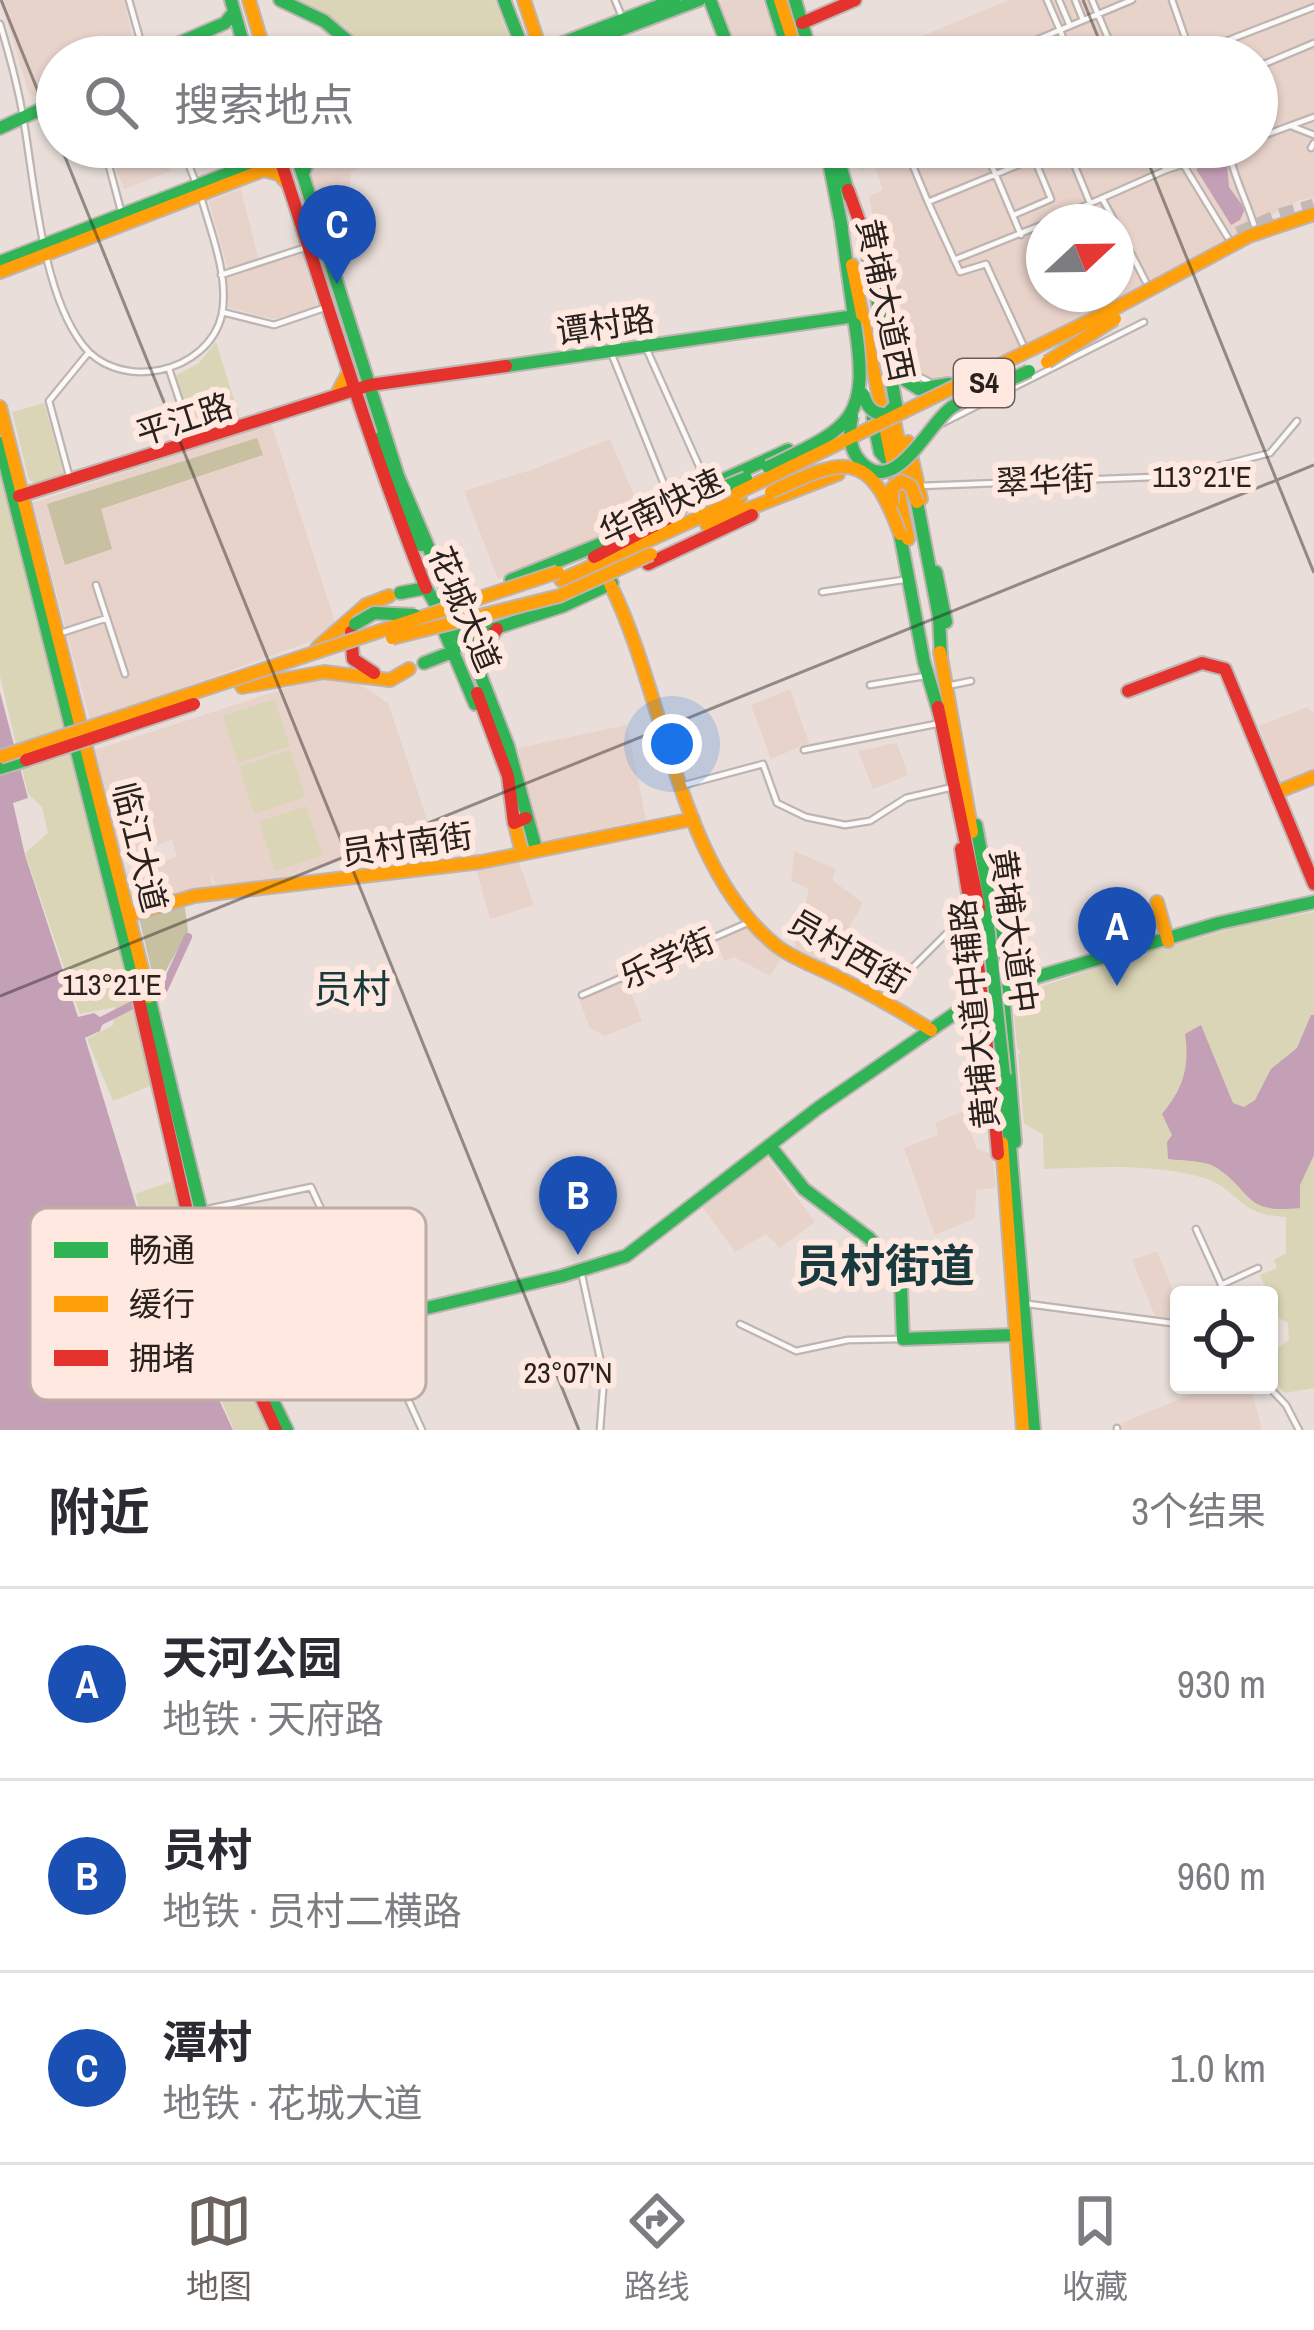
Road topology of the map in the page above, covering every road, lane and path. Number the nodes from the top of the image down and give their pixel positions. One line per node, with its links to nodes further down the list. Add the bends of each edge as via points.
1 (129, 0): 32 (street)
2 (280, 0): 37 (main road)
3 (504, 0): 38 (main road)
4 (524, 0): 29 (main road)
5 (615, 0): 24 (street)
6 (674, 0): 22 (main road)
7 (699, 0): 22 (main road)
8 (710, 0): 44 (main road)
9 (780, 0): 26 (main road); 45 (main road)
10 (855, 0): 26 (main road)
11 (1047, 0): 30 (street)
12 (1059, 0): 28 (street)
13 (1075, 0): 25 (street)
14 (1092, 0): 23 (street)
15 (1108, 0): 20 (street)
16 (1172, 0): 50 (street)
17 (251, 1): 36 (main road)
18 (1129, 1): 20 (street)
19 (232, 6): 31 (main road); 33 (main road, via 225,23)
20 (1112, 8): 23 (street)
21 (1314, 8): 51 (street)
22 (652, 11): 24 (main road); 43 (main road)
23 (1098, 14): 25 (street); 49 (street)
24 (623, 19): 42 (main road)
25 (1083, 20): 28 (street)
26 (802, 23): 46 (main road)
27 (0, 25): 55 (street)
28 (1070, 26): 30 (street)
29 (534, 30): 39 (main road); 40 (main road); 41 (main road)
30 (1060, 30): 47 (street); 48 (street)
31 (240, 32): 34 (main road); 35 (main road)
32 (140, 36)
33 (195, 36)
34 (206, 36)
35 (241, 36)
36 (260, 36)
37 (342, 36)
38 (519, 36)
39 (531, 36)
40 (536, 36)
41 (543, 36)
42 (584, 36)
43 (604, 36)
44 (724, 36)
45 (793, 36)
46 (802, 36)
47 (1046, 36)
48 (1062, 36)
49 (1107, 36)
50 (1183, 36)
51 (1241, 36)
52 (1314, 43): 53 (street)
53 (1278, 59)
54 (36, 109): 55 (main road)
55 (23, 115): 57 (main road); 99 (street)
56 (1314, 117): 58 (street)
57 (0, 125)
58 (1291, 126): 59 (street); 60 (street)
59 (1278, 131)
60 (1313, 142)
61 (110, 168): 90 (street)
62 (190, 168): 82 (street)
63 (254, 168): 82 (main road)
64 (268, 168): 81 (main road)
65 (283, 168): 81 (main road, 花城大道)
66 (301, 168): 79 (main road, 花城大道)
67 (307, 168): 79 (main road)
68 (834, 168): 93 (main road, 黄埔大道西)
69 (840, 168): 83 (main road, 黄埔大道西)
70 (914, 168): 86 (street)
71 (992, 168): 80 (street)
72 (1011, 168): 80 (street)
73 (1038, 168): 92 (street, via 1051,199)
74 (1074, 168): 88 (street)
75 (1172, 168): 78 (street)
76 (1185, 168): 100 (street)
77 (1233, 168): 96 (street)
78 (1166, 170): 84 (street)
79 (303, 174): 85 (main road, 花城大道)
80 (995, 175): 86 (street); 92 (street)
81 (289, 185): 87 (main road, 花城大道)
82 (198, 189): 90 (main road); 99 (main road); 105 (street)
83 (851, 196): 97 (main road); 112 (main road, 黄埔大道西)
84 (1102, 198): 88 (street); 89 (street)
85 (311, 200): 87 (main road); 115 (main road, 花城大道)
86 (928, 202): 102 (street)
87 (295, 203): 98 (main road, 花城大道)
88 (1090, 203)
89 (1105, 204)
90 (122, 213): 99 (main road)
91 (1314, 214): 96 (street); 106 (main road, 华南快速 / S4, bridge); 111 (main road, 华南快速 / S4, bridge, via 1249,236)
92 (1013, 215): 95 (street)
93 (841, 224): 109 (main road); 123 (main road, 黄埔大道西)
94 (1026, 233): 95 (street)
95 (1021, 235): 102 (street)
96 (1258, 240): 100 (street)
97 (872, 245): 119 (street); 119 (main road, bridge)
98 (309, 246): 105 (street); 107 (main road, 花城大道)
99 (45, 249): 103 (main road); 104 (main road); 116 (street, via 70,322)
100 (1237, 251): 106 (street)
101 (1134, 256): 106 (street)
102 (953, 260): 114 (street, via 959,272 986,263)
103 (0, 262)
104 (0, 272)
105 (221, 275): 108 (street)
106 (1155, 294): 114 (street); 118 (main road, bridge); 144 (main road, 华南快速 / S4, bridge)
107 (329, 306): 108 (street, via 274,325); 115 (main road, 花城大道)
108 (222, 312): 120 (street, via 206,344)
109 (851, 321): 113 (main road, 谭村路); 124 (main road, 谭村路); 126 (main road, bridge)
110 (1144, 322): 134 (street)
111 (1048, 340): 112 (main road, bridge, via 924,391 905,380); 144 (main road, 华南快速 / S4, bridge)
112 (878, 343): 134 (main road, 黄埔大道西)
113 (647, 350): 117 (main road, 谭村路); 142 (street)
114 (1025, 350): 119 (street, via 935,384)
115 (352, 351): 121 (main road, 花城大道); 125 (main road, 花城大道); 127 (main road)
116 (90, 352): 120 (street, via 131,371); 140 (street, via 49,401)
117 (611, 355): 124 (main road, 谭村路); 148 (street)
118 (1047, 362)
119 (895, 364): 126 (main road, bridge, via 892,411 874,412); 139 (main road, bridge, via 924,449 900,476)
120 (169, 369): 133 (street)
121 (365, 371): 124 (main road); 125 (main road, 花城大道)
122 (1029, 371): 134 (main road, bridge, via 949,409)
123 (874, 375): 126 (main road); 136 (main road, 黄埔大道西)
124 (386, 385): 125 (main road, 谭村路); 130 (main road)
125 (364, 389): 127 (main road, 平江路); 130 (main road, 花城大道)
126 (864, 391): 129 (main road, bridge); 132 (main road); 136 (main road)
127 (339, 395): 130 (main road); 133 (main road, 平江路)
128 (0, 406): 135 (main road, 临江大道)
129 (852, 416): 134 (main road, bridge, via 850,448 873,468 900,464); 142 (main road, bridge, via 829,437)
130 (372, 417): 152 (main road, 花城大道); 153 (main road, 花城大道); 154 (main road, 花城大道, via 378,467)
131 (1297, 421): 141 (street, 翠华街, via 1270,453 1180,476)
132 (826, 433): 138 (street, via 842,446); 142 (main road)
133 (194, 442): 140 (main road, 平江路); 143 (main road, 平江路)
134 (910, 442): 141 (main road); 147 (main road, bridge); 171 (main road, 黄埔大道中)
135 (3, 444): 137 (main road, 临江大道); 146 (main road, 临江大道)
136 (888, 460): 138 (main road); 145 (main road, 黄埔大道中)
137 (13, 462): 143 (main road, via 22,482); 146 (main road, 临江大道)
138 (841, 469): 139 (main road, bridge); 150 (main road); 150 (main road, bridge, via 820,468)
139 (865, 471): 151 (main road, bridge, via 888,497)
140 (70, 479): 143 (main road, 平江路)
141 (919, 486): 171 (main road, via 946,616)
142 (712, 488): 148 (main road)
143 (43, 490): 146 (main road, 平江路); 149 (main road, via 30,500)
144 (738, 496): 155 (main road, 华南快速 / S4); 156 (main road)
145 (899, 496): 157 (main road, via 892,520); 183 (main road, 黄埔大道中)
146 (18, 498): 149 (main road, 临江大道); 195 (main road, 临江大道)
147 (917, 502): 151 (main road, bridge, via 908,483 892,488); 171 (main road)
148 (677, 506): 155 (main road, via 673,516); 161 (main road)
149 (27, 519): 195 (main road, 临江大道)
150 (708, 530): 156 (main road); 169 (main road, bridge, via 605,580)
151 (900, 534): 175 (main road)
152 (423, 557)
153 (438, 571): 154 (main road, via 431,579); 160 (main road, 花城大道)
154 (420, 573): 159 (main road, 花城大道)
155 (560, 576): 163 (main road, 华南快速 / S4, bridge); 169 (main road, 华南快速 / S4, bridge)
156 (600, 579): 164 (main road); 164 (main road); 189 (main road, 员村西街, via 626,616)
157 (903, 580): 162 (street); 175 (main road)
158 (96, 585): 165 (street)
159 (426, 588): 168 (main road, via 452,632); 170 (main road, 花城大道); 178 (main road, bridge, via 361,606 326,644)
160 (446, 591): 161 (main road); 168 (main road, 花城大道)
161 (476, 592): 166 (main road, via 467,607 472,622)
162 (822, 592)
163 (465, 605): 172 (main road, bridge, via 374,613 355,624 349,647 362,668 390,675); 178 (main road, 华南快速 / S4, bridge)
164 (563, 606): 166 (main road)
165 (107, 618): 167 (street); 174 (street)
166 (505, 625): 168 (main road); 173 (main road, via 480,651)
167 (64, 632)
168 (466, 638): 170 (main road); 173 (main road, 花城大道)
169 (389, 639): 178 (main road, 华南快速 / S4)
170 (452, 652): 172 (main road); 177 (main road, 花城大道)
171 (941, 657): 180 (main road, 黄埔大道中)
172 (416, 667): 178 (main road, via 391,680 324,672)
173 (481, 672): 177 (main road, via 469,670); 192 (main road, 花城大道, via 508,746)
174 (125, 674)
175 (928, 681): 179 (street); 183 (main road)
176 (971, 681): 180 (street)
177 (466, 682): 192 (main road, 花城大道)
178 (239, 683): 185 (main road, 华南快速 / S4, bridge); 186 (main road, 华南快速 / S4, bridge)
179 (870, 685)
180 (947, 686): 188 (main road, 黄埔大道中)
181 (480, 692): 192 (main road, 花城大道)
182 (1128, 692): 190 (main road, via 1202,663 1225,669)
183 (940, 719): 184 (street); 188 (main road, 黄埔大道中)
184 (804, 751)
185 (0, 757)
186 (0, 768)
187 (1314, 777): 190 (main road)
188 (959, 785): 189 (street, via 845,825 777,803 763,764); 198 (main road, 黄埔大道中); 198 (main road, 黄埔大道中); 202 (main road, 黄埔大道中辅路, via 983,856)
189 (681, 786): 191 (main road, 员村西街)
190 (1277, 792): 194 (main road)
191 (693, 819): 193 (main road, 员村南街); 200 (main road, 员村西街, via 717,878)
192 (520, 821): 193 (main road, 花城大道)
193 (529, 851): 199 (main road, 员村南街, via 194,896)
194 (1314, 884)
195 (117, 889): 199 (main road, 临江大道); 204 (main road, 临江大道)
196 (1157, 902): 201 (main road)
197 (1314, 904): 201 (main road)
198 (980, 914): 203 (main road, 黄埔大道中辅路); 208 (street); 215 (main road, 黄埔大道中, bridge)
199 (129, 915): 204 (main road, 临江大道)
200 (752, 921): 206 (street, 乐学街); 208 (main road, 员村西街, via 788,953)
201 (1168, 940): 205 (main road)
202 (1000, 955): 203 (main road, via 990,965); 205 (main road, 黄埔大道中辅路)
203 (980, 958): 207 (main road, 黄埔大道中辅路)
204 (141, 987): 213 (main road, 临江大道)
205 (1004, 989): 207 (main road); 212 (main road, 黄埔大道中辅路)
206 (582, 995)
207 (985, 996): 209 (main road); 210 (main road); 211 (main road, 黄埔大道中辅路)
208 (881, 999): 210 (main road, 员村西街)
209 (964, 1012): 211 (main road, via 975,1011); 214 (main road)
210 (931, 1030): 214 (main road)
211 (987, 1031): 212 (main road); 215 (main road, 黄埔大道中辅路, via 996,1138)
212 (1008, 1036): 215 (main road, 黄埔大道中辅路)
213 (168, 1100): 216 (main road, 临江大道); 217 (main road, 临江大道)
214 (770, 1146): 222 (main road, via 633,1252); 229 (main road, via 804,1189 893,1264)
215 (1008, 1171): 224 (main road, 黄埔大道中); 228 (main road, 黄埔大道中)
216 (189, 1208)
217 (200, 1208)
218 (214, 1208): 219 (street, via 311,1186)
219 (322, 1208)
220 (1196, 1229): 223 (street)
221 (1258, 1268): 223 (street)
222 (580, 1271): 225 (main road); 237 (street, via 604,1377)
223 (1221, 1286)
224 (1022, 1303): 226 (street); 239 (main road, 黄埔大道中)
225 (426, 1307)
226 (1170, 1323)
227 (740, 1324): 229 (street, via 796,1351)
228 (1014, 1335): 229 (main road); 238 (main road, 黄埔大道中)
229 (904, 1339)
230 (1276, 1394): 240 (street)
231 (265, 1400): 234 (main road, 临江大道)
232 (270, 1400): 235 (main road, 临江大道)
233 (409, 1400): 236 (street)
234 (277, 1430)
235 (287, 1430)
236 (422, 1430)
237 (599, 1430)
238 (1023, 1430)
239 (1034, 1430)
240 (1299, 1430)

